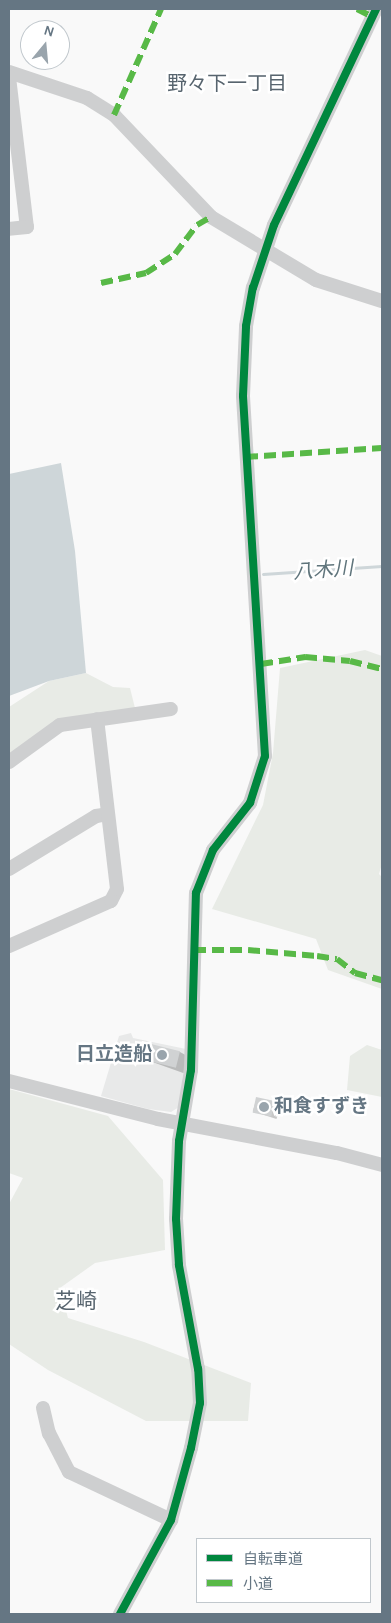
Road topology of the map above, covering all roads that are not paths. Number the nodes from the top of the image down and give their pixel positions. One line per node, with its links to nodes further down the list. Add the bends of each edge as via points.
1 (376, 9): 6 (street, via 274,225)
2 (9, 72): 6 (street, via 87,98 114,114 211,217)
3 (9, 77): 4 (street)
4 (14, 162): 5 (street, via 27,227)
5 (9, 229)
6 (266, 250): 7 (street, via 316,280); 15 (street, via 249,309 242,362 266,756 250,803 214,850 196,893 190,1070)
7 (382, 301)
8 (171, 709): 9 (street)
9 (97, 719): 10 (street, via 60,725); 11 (street)
10 (9, 762)
11 (108, 814): 12 (street, via 96,816); 13 (street, via 117,889 111,901)
12 (9, 868)
13 (9, 946)
14 (9, 1081): 15 (street)
15 (181, 1123): 16 (street, via 337,1153); 18 (street, via 177,1243 198,1369 200,1403 192,1448)
16 (382, 1165)
17 (43, 1408): 18 (street, via 49,1433 69,1472)
18 (171, 1520): 19 (street)
19 (120, 1614)

